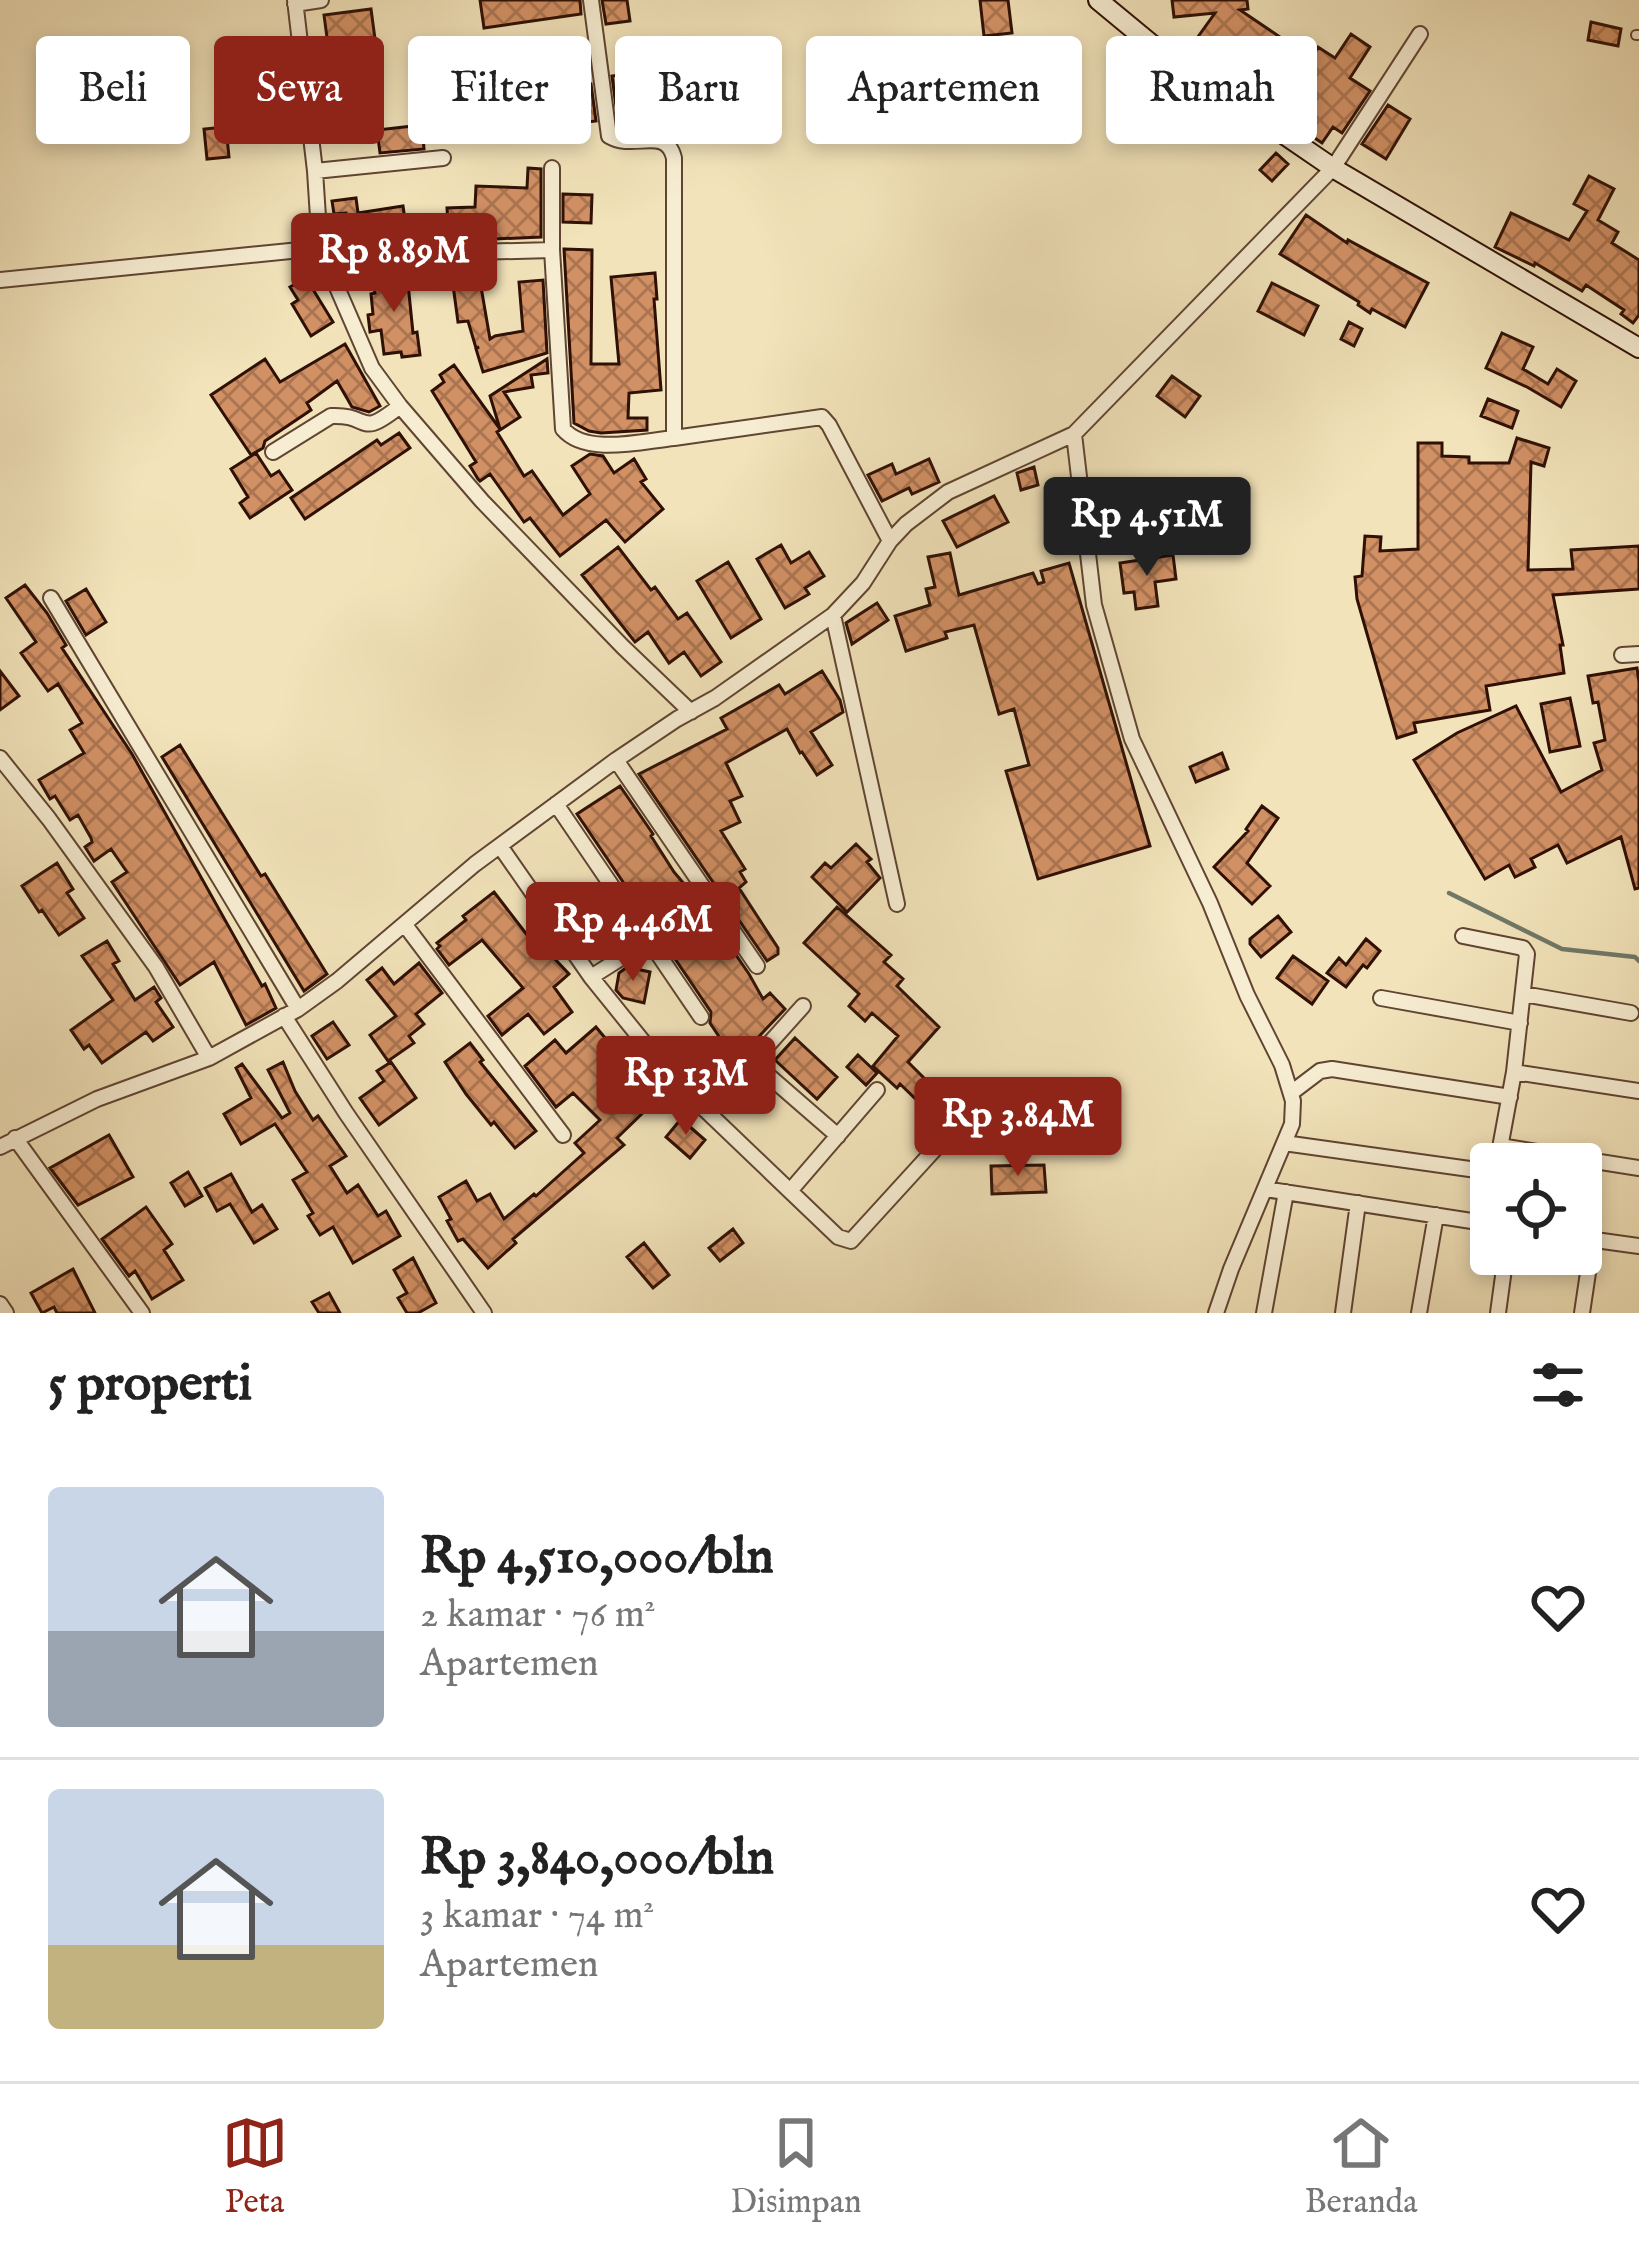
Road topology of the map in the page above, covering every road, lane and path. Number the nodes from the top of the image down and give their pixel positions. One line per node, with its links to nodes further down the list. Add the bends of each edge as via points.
1 (321, 0): 4 (street)
2 (590, 0): 18 (street, via 609,136 666,142 674,158)
3 (1098, 0): 10 (street)
4 (295, 2): 6 (street)
5 (1420, 34): 10 (street)
6 (299, 36)
7 (311, 144): 11 (street)
8 (443, 158): 11 (street)
9 (552, 168): 13 (street)
10 (1333, 168): 15 (street); 17 (street)
11 (315, 171): 12 (street)
12 (320, 248): 13 (street); 14 (street); 16 (street, via 372,368)
13 (552, 250): 18 (street, via 562,429 583,442)
14 (0, 280)
15 (1639, 348)
16 (400, 406): 19 (street, via 368,426 331,416); 25 (street, via 482,501)
17 (1073, 434): 20 (street, via 948,492); 48 (street, via 1094,605 1132,739)
18 (674, 438): 20 (street, via 822,417)
19 (273, 452)
20 (890, 541): 22 (street)
21 (51, 598): 39 (street)
22 (833, 615): 25 (street); 30 (street)
23 (1639, 654): 24 (street)
24 (1622, 656)
25 (691, 712): 27 (street)
26 (0, 758): 43 (street, via 156,967)
27 (616, 760): 28 (street); 34 (street)
28 (556, 804): 29 (street); 33 (street)
29 (500, 846): 31 (street); 35 (street)
30 (897, 904)
31 (405, 925): 39 (street); 51 (street)
32 (1463, 936): 36 (street, via 1522,948)
33 (647, 940): 35 (street); 41 (street)
34 (757, 966)
35 (591, 977): 50 (street)
36 (1523, 994): 40 (street); 42 (street)
37 (1381, 998): 42 (street)
38 (803, 1006): 44 (street)
39 (291, 1012): 43 (street); 74 (street, via 346,1113)
40 (1631, 1013)
41 (701, 1017)
42 (1520, 1023): 45 (street)
43 (209, 1058): 53 (street)
44 (754, 1063): 50 (street); 52 (street)
45 (1514, 1072): 47 (street); 49 (street)
46 (877, 1090): 52 (street)
47 (1639, 1091)
48 (1291, 1094): 49 (street, via 1332,1069); 54 (street)
49 (1510, 1097): 55 (street)
50 (708, 1112): 62 (street)
51 (563, 1135)
52 (838, 1136): 62 (street)
53 (15, 1138): 56 (street); 73 (street)
54 (1284, 1143): 60 (street); 61 (street)
55 (1501, 1143)
56 (0, 1147)
57 (935, 1150): 62 (street, via 851,1241)
58 (1602, 1162): 59 (street)
59 (1639, 1168)
60 (1470, 1171)
61 (1265, 1189): 63 (street); 75 (street)
62 (790, 1191)
63 (1286, 1192): 64 (street); 76 (street)
64 (1358, 1203): 65 (street); 77 (street)
65 (1436, 1215): 66 (street); 78 (street)
66 (1470, 1221)
67 (1602, 1240): 68 (street)
68 (1639, 1246)
69 (1503, 1275): 79 (street)
70 (1585, 1275): 80 (street)
71 (0, 1304): 72 (street)
72 (5, 1313)
73 (142, 1313)
74 (484, 1313)
75 (1216, 1313)
76 (1264, 1313)
77 (1343, 1313)
78 (1419, 1313)
79 (1498, 1313)
80 (1582, 1313)

